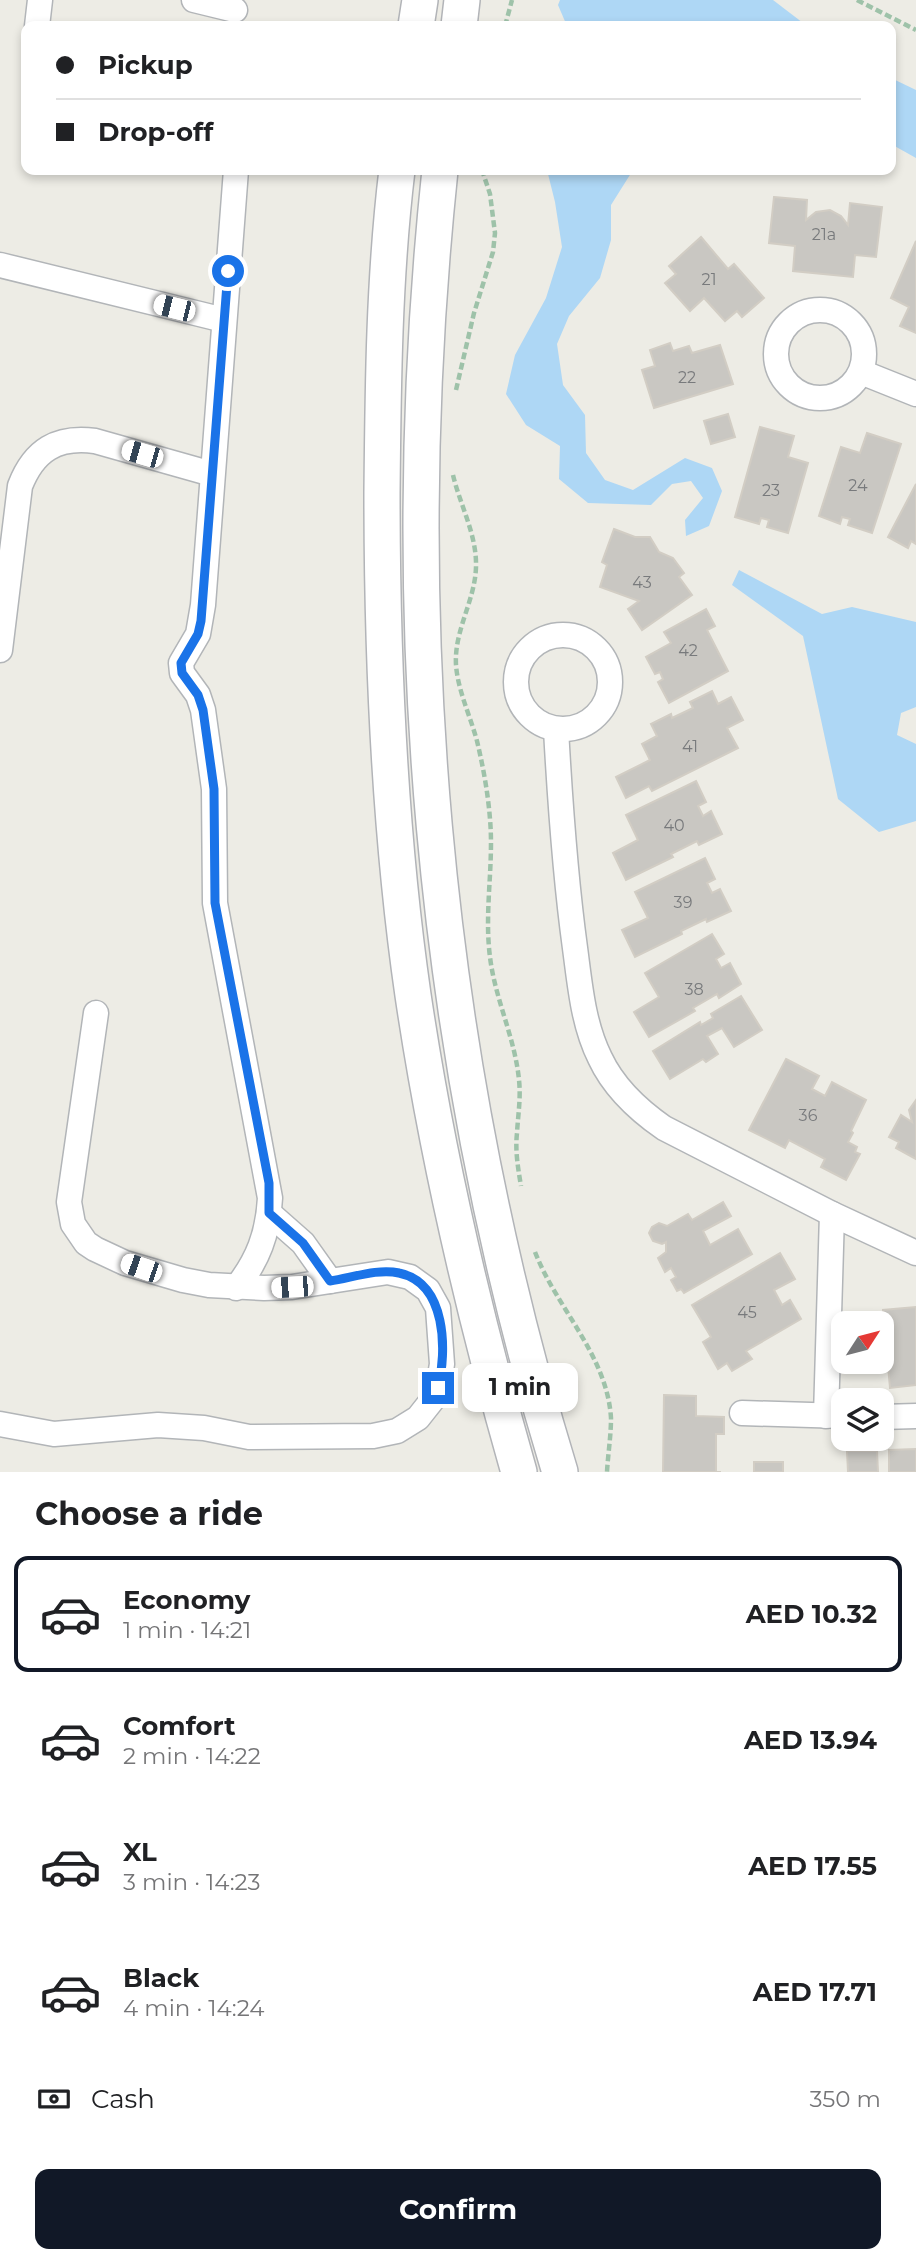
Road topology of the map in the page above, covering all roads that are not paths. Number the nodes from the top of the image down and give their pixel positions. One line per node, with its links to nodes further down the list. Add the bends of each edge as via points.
1 (40, 0): 6 (street)
2 (194, 0): 5 (street)
3 (419, 0): 7 (street)
4 (462, 0): 8 (street)
5 (236, 12)
6 (38, 21)
7 (417, 21)
8 (460, 21)
9 (232, 175): 13 (street)
10 (397, 175): 31 (street, via 383,410 383,620 393,820 412,992 442,1163 464,1267)
11 (440, 175): 32 (street, via 426,314 421,477 424,677 435,844 456,1014 486,1182 525,1349)
12 (0, 265): 13 (street)
13 (224, 320): 16 (street)
14 (861, 372): 15 (street)
15 (916, 394)
16 (212, 474): 17 (street, via 79,439 56,444 36,458 20,486); 20 (street, via 201,621 181,663 203,710 214,789 215,903 269,1183)
17 (0, 650)
18 (556, 729): 21 (street, via 573,935 585,1012 600,1058 627,1098 664,1128)
19 (96, 1013): 24 (street, via 69,1202 73,1224 86,1243 125,1263 183,1280)
20 (269, 1213): 23 (street, via 303,1243); 24 (street, via 257,1257)
21 (832, 1214): 22 (street); 25 (street)
22 (916, 1253)
23 (330, 1281): 24 (street); 30 (street, via 399,1273 420,1282 434,1299 440,1317 438,1388 418,1418 397,1431 373,1436 271,1438 181,1426 54,1434)
24 (236, 1288)
25 (835, 1388)
26 (742, 1413): 27 (street)
27 (831, 1416)
28 (916, 1416): 29 (street)
29 (894, 1417)
30 (0, 1424)
31 (519, 1472)
32 (560, 1472)

